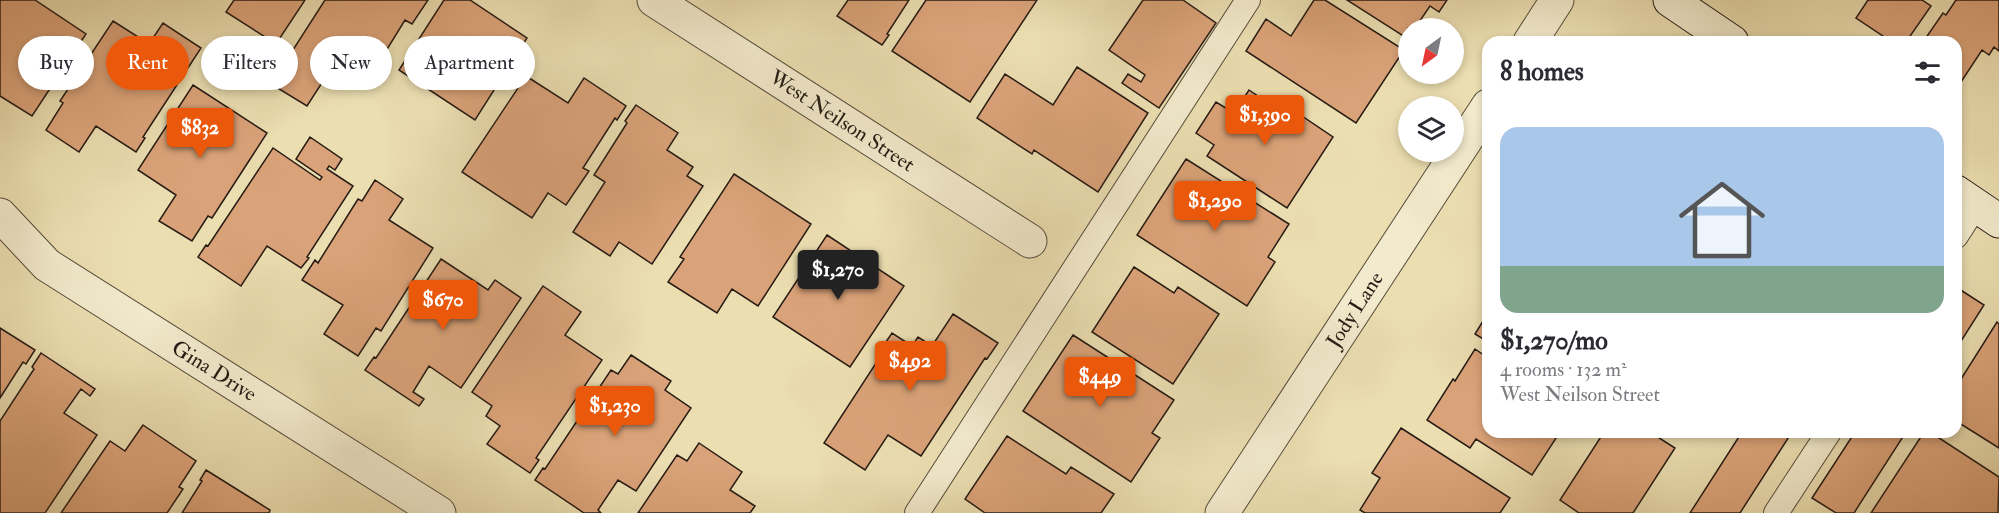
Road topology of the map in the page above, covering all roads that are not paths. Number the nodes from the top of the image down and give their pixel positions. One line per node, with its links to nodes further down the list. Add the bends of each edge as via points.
1 (654, 0): 11 (street, West Neilson Street)
2 (1248, 0): 14 (lane)
3 (1557, 0): 5 (street)
4 (1670, 0): 6 (street)
5 (1534, 36)
6 (1723, 36)
7 (1482, 115): 15 (street, Jody Lane)
8 (1977, 206): 10 (lane)
9 (0, 215): 13 (street, Gina Drive, via 47,265)
10 (1962, 227)
11 (1030, 241)
12 (1825, 438): 16 (lane)
13 (439, 513)
14 (916, 513)
15 (1222, 513)
16 (1776, 513)

